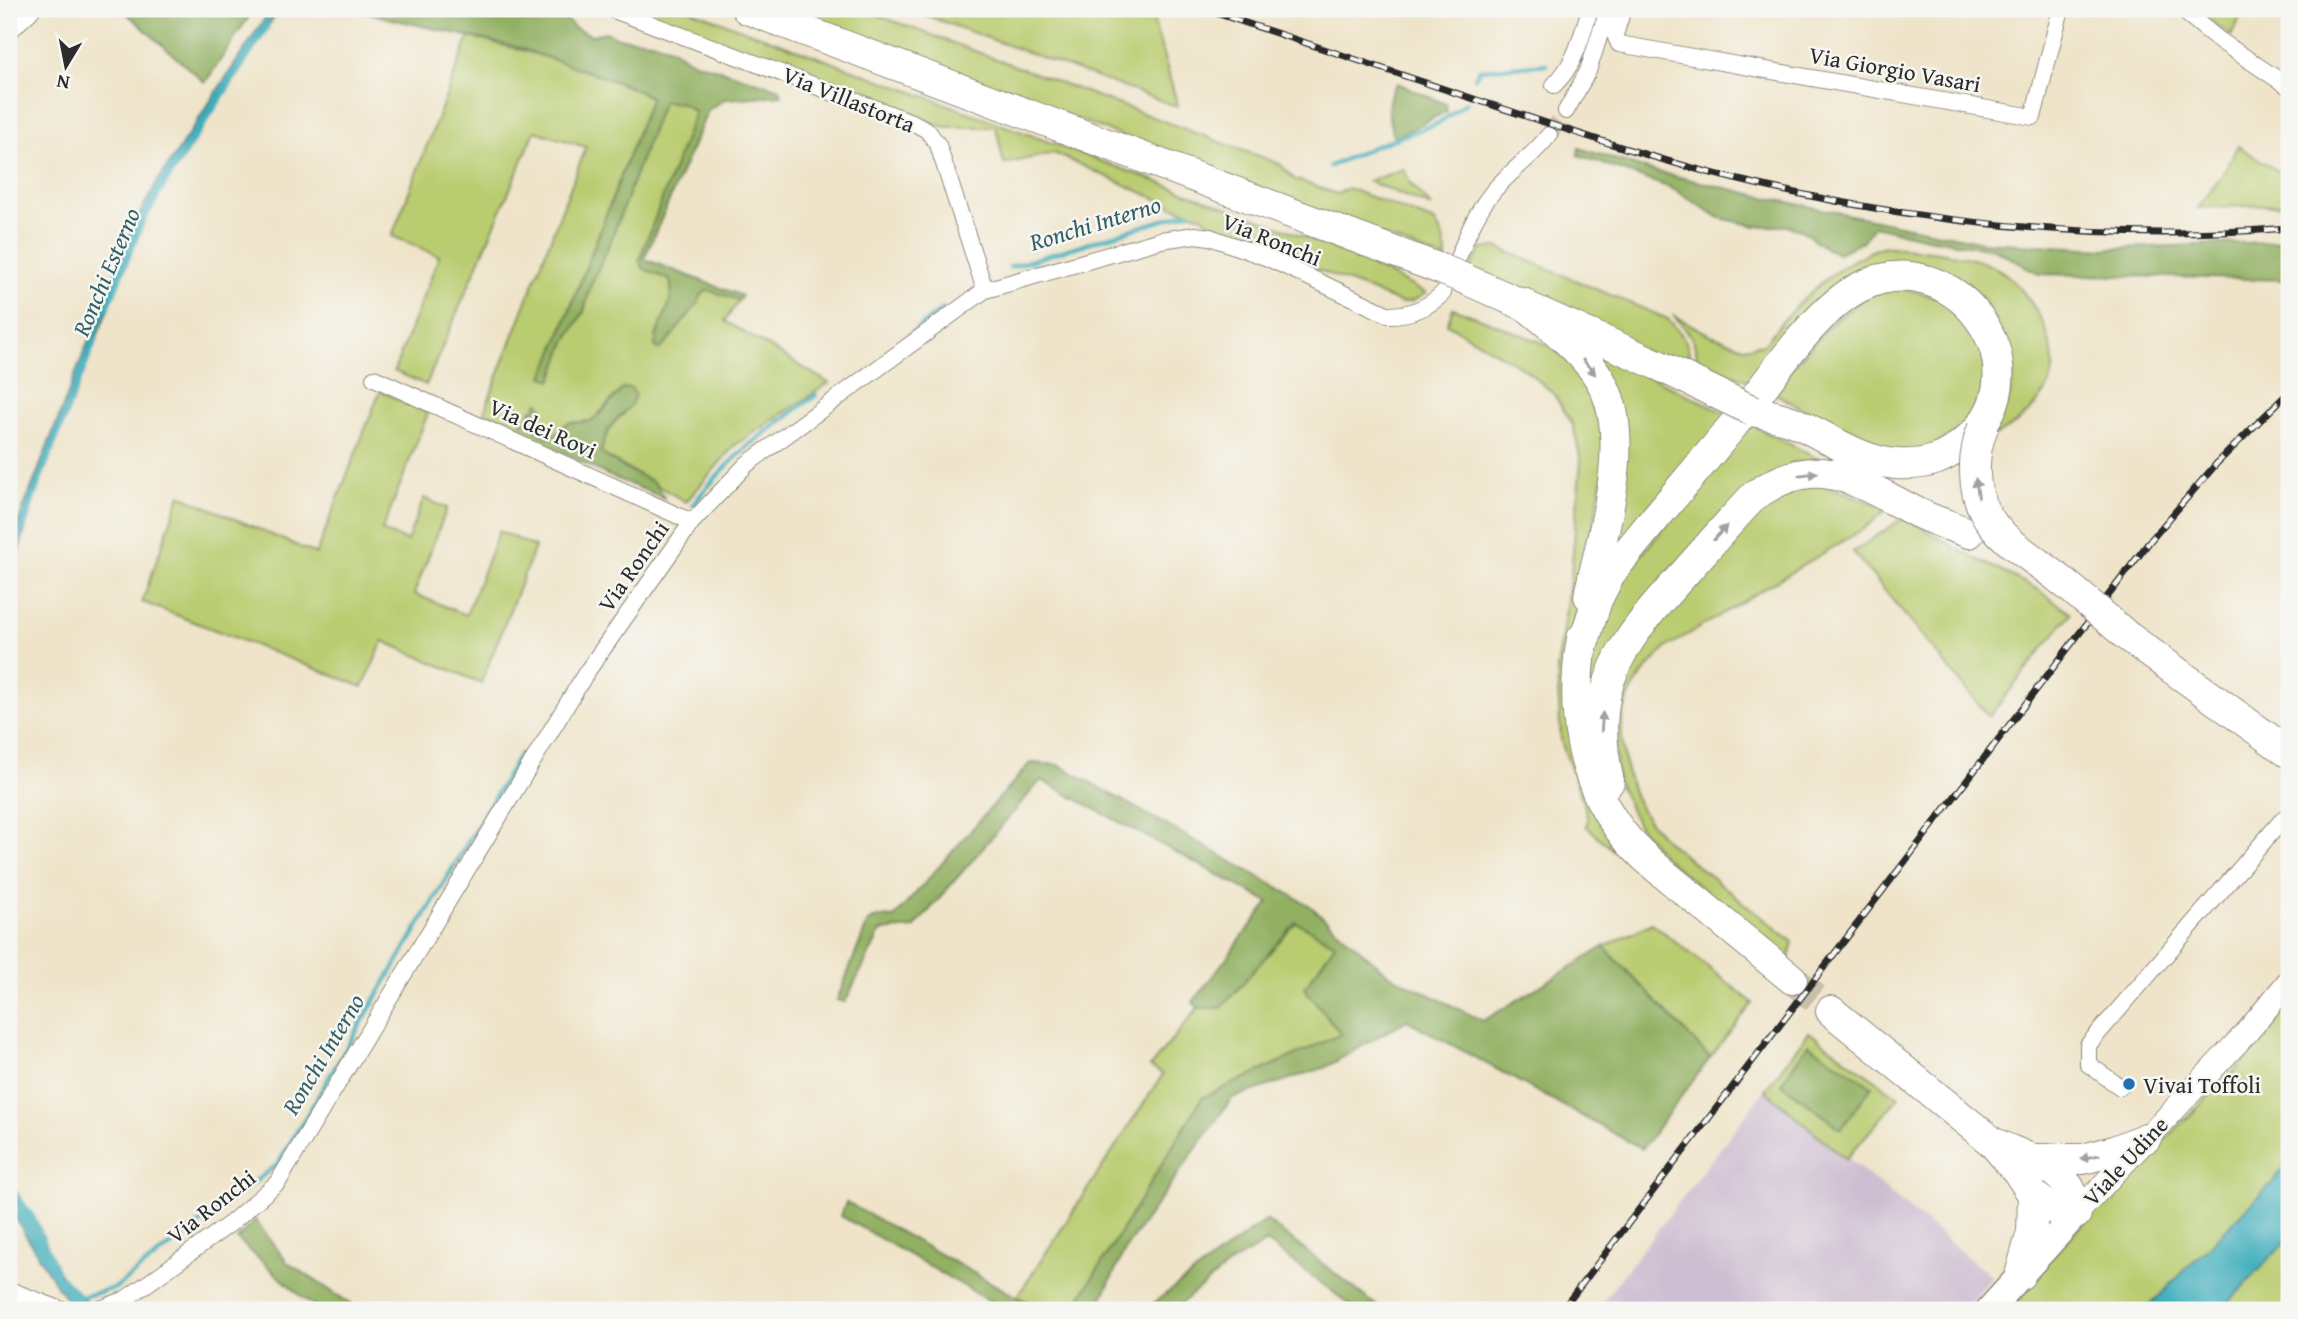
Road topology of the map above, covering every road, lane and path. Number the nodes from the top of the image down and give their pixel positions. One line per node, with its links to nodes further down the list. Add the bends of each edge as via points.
1 (28, 9): 9 (main road)
2 (611, 9): 15 (street, Via Villastorta, via 865,103 927,131 938,145)
3 (747, 9): 14 (highway)
4 (1590, 9): 10 (street, via 1576,55)
5 (1608, 9): 12 (street, via 1588,71)
6 (1623, 9): 7 (street, Via Giorgio Vasari, via 1617,42 2033,117)
7 (2061, 9)
8 (2180, 9): 11 (street)
9 (9, 27)
10 (1554, 85)
11 (2289, 87)
12 (1566, 111)
13 (1549, 135): 14 (street, via 1490,195 1471,227)
14 (1452, 276): 15 (street, Via Ronchi, via 1422,308 1389,315 1268,258 1195,235 1161,240); 16 (highway)
15 (985, 290): 20 (street, Via Ronchi, via 747,464)
16 (1523, 303): 18 (highway, bridge); 23 (highway, one-way to 23, via 1591,368 1604,385 1615,416 1613,481)
17 (374, 378): 20 (street, Via dei Rovi)
18 (1753, 411): 19 (highway, via 1792,421 1879,462 1899,464 1930,463 1952,453); 21 (highway)
19 (1983, 427): 22 (highway, one-way to 19, bridge, via 1988,522 1975,484 1976,444); 23 (highway, via 1997,394 1999,373 1994,345 1975,309 1925,280 1905,277 1861,286 1839,301 1779,367 1610,574)
20 (692, 522): 38 (street, Via Ronchi, via 586,673 278,1182 151,1282 124,1300)
21 (1969, 533): 22 (highway, bridge); 26 (highway, one-way to 21, via 1633,835 1614,798 1602,750 1601,727 1612,671 1637,628 1748,502 1773,483 1811,472 1850,478)
22 (2127, 636): 24 (highway)
23 (1579, 657): 26 (highway, via 1576,706 1580,742 1595,787 1629,840)
24 (2289, 753)
25 (2289, 816): 30 (street, via 2088,1045 2088,1064)
26 (1681, 888): 27 (highway)
27 (1792, 979)
28 (2289, 981): 31 (main road, Viale Udine)
29 (1831, 1011): 32 (highway)
30 (2120, 1087)
31 (2146, 1138): 33 (highway, one-way to 33, via 2083,1159); 35 (main road, Viale Udine)
32 (1992, 1142): 33 (highway); 34 (highway)
33 (2031, 1159): 35 (highway, via 2070,1188)
34 (2033, 1195): 35 (highway, via 2060,1212); 36 (highway, via 2032,1232)
35 (2076, 1214): 36 (main road, Viale Udine)
36 (2020, 1275): 40 (main road, Viale Udine)
37 (9, 1290): 39 (street)
38 (99, 1309)
39 (62, 1310)
40 (1989, 1310)

